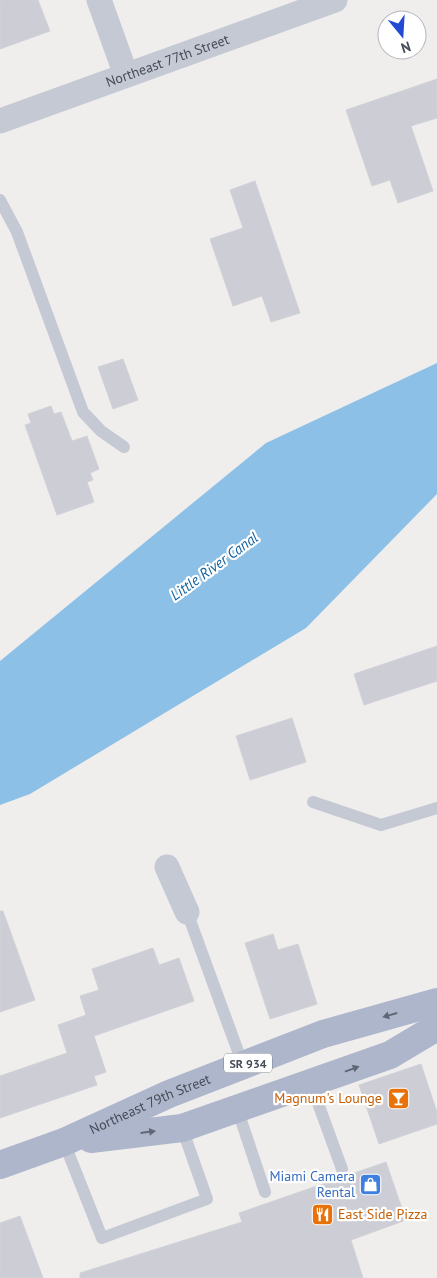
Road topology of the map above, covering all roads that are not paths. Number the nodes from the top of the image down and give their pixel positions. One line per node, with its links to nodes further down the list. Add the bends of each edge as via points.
1 (99, 0): 3 (street)
2 (334, 0): 3 (street, Northeast 77th Street)
3 (126, 75): 4 (street, Northeast 77th Street)
4 (0, 121)
5 (0, 200): 6 (lane, via 18,232 83,412 101,431)
6 (124, 447)
7 (313, 802): 8 (lane, via 381,825)
8 (437, 808)
9 (168, 867): 10 (street)
10 (186, 912): 13 (lane)
11 (437, 1002): 13 (main road, Northeast 79th Street / SR 934, one-way to 13, via 323,1034)
12 (437, 1027): 14 (main road, Northeast 79th Street, one-way to 12, via 390,1055)
13 (243, 1065): 17 (main road, Northeast 79th Street / SR 934, via 169,1094)
14 (311, 1084): 15 (main road, Northeast 79th Street); 19 (lane)
15 (237, 1108): 16 (main road, Northeast 79th Street); 20 (lane)
16 (182, 1128): 17 (main road, Northeast 79th Street, one-way to 16); 17 (lane, via 207,1199 102,1238)
17 (64, 1142): 18 (main road, Northeast 79th Street / SR 934)
18 (0, 1165)
19 (342, 1168)
20 (265, 1192)

